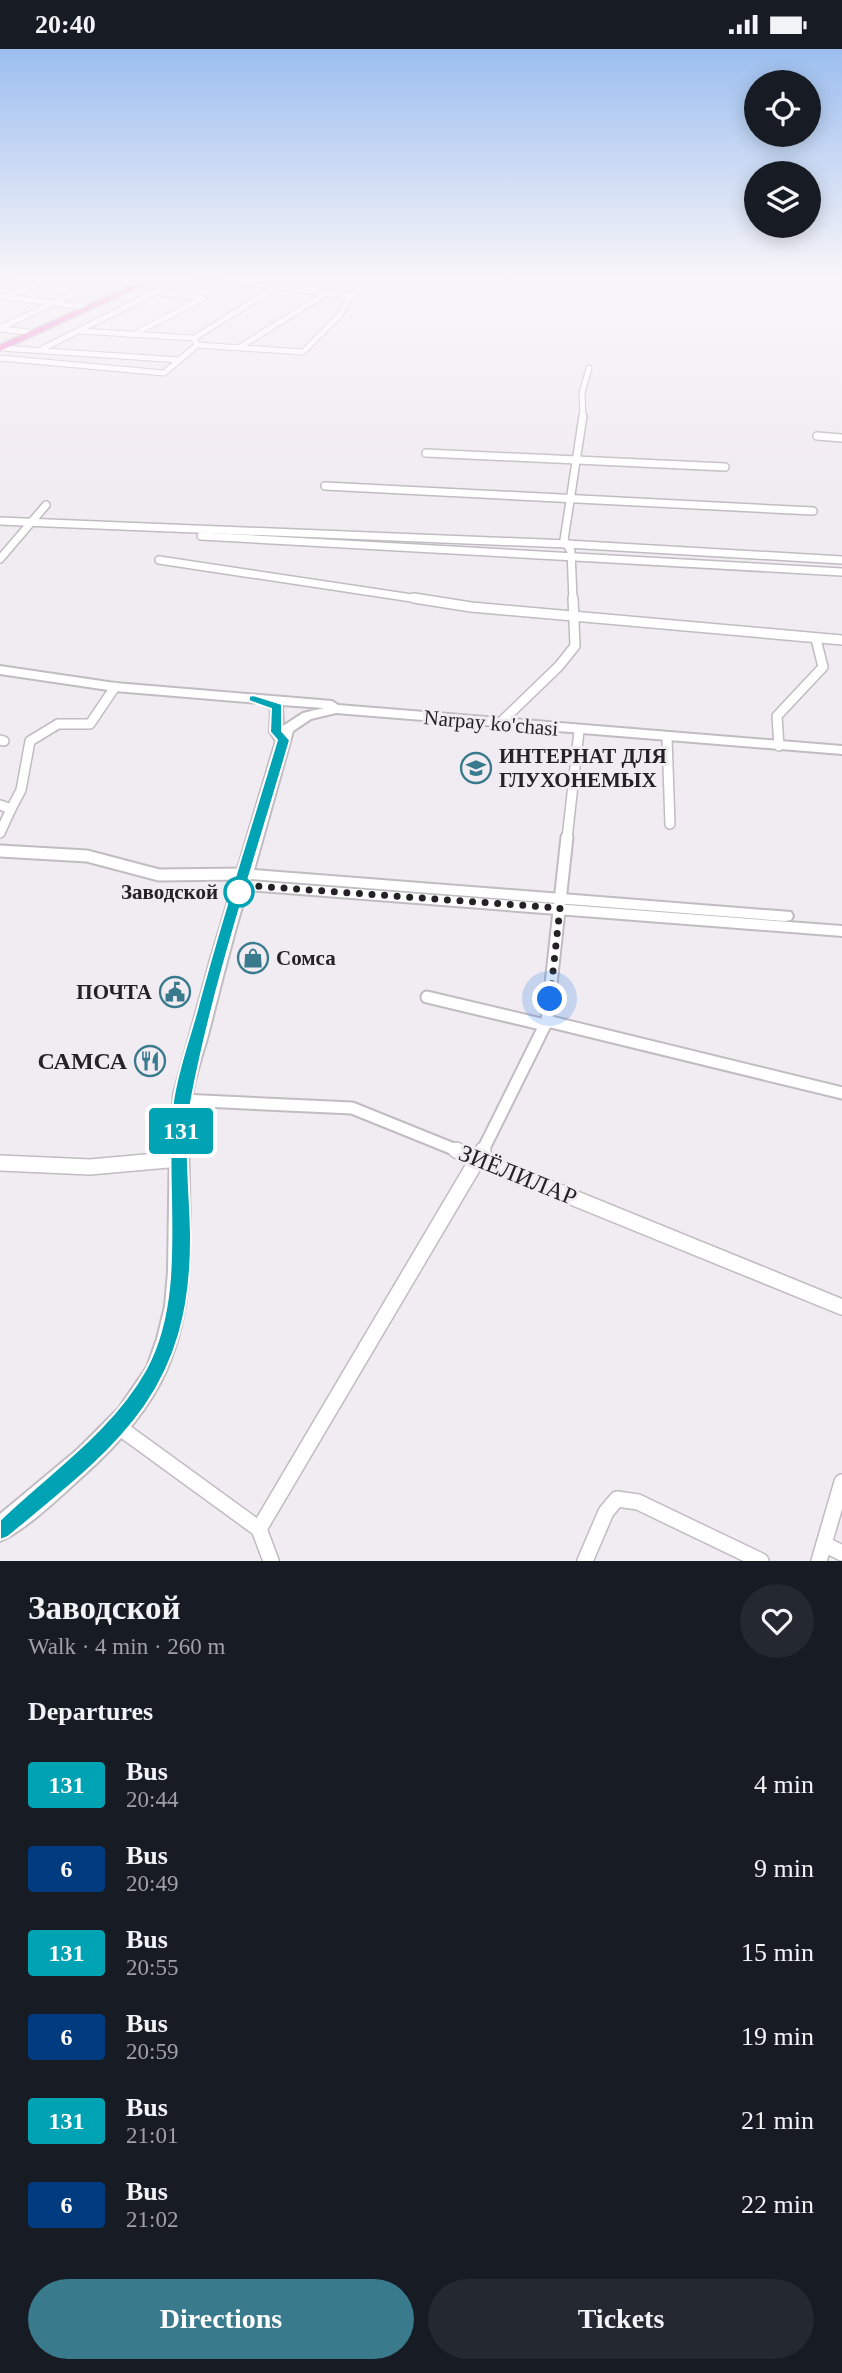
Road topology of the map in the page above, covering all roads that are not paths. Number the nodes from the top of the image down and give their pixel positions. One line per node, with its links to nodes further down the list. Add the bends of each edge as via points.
1 (16, 348): 7 (street)
2 (45, 348): 7 (street)
3 (194, 348): 9 (street)
4 (232, 348): 5 (street)
5 (238, 348): 6 (street, via 303,352)
6 (307, 348)
7 (40, 350): 9 (street)
8 (0, 359): 9 (street, via 163,373)
9 (180, 360)
10 (589, 368): 14 (street, via 582,393 584,426)
11 (817, 436): 12 (street)
12 (842, 438)
13 (426, 453): 14 (street)
14 (577, 460): 15 (street); 17 (street)
15 (725, 467)
16 (325, 486): 17 (street)
17 (569, 500): 19 (street); 23 (street)
18 (46, 505): 21 (street)
19 (813, 511)
20 (0, 521): 21 (street)
21 (33, 523): 23 (street); 25 (street)
22 (194, 536): 24 (street)
23 (567, 544): 24 (street); 27 (street)
24 (571, 558): 28 (street); 29 (street)
25 (0, 559)
26 (159, 560): 29 (street, via 449,604)
27 (842, 561)
28 (842, 572)
29 (573, 616): 30 (street); 36 (street, via 575,646 569,655)
30 (816, 639): 31 (street); 40 (street, via 823,667 776,716)
31 (842, 640)
32 (0, 670): 33 (main road, Narpay ko'chasi)
33 (116, 687): 34 (main road, Narpay ko'chasi); 42 (street, via 90,724 58,724 30,741 21,790)
34 (253, 699): 35 (main road, Narpay ko'chasi); 39 (main road, via 277,707 276,732)
35 (350, 710): 36 (main road, Narpay ko'chasi); 39 (main road, Narpay ko'chasi, via 307,716 287,729)
36 (500, 723): 37 (main road, Narpay ko'chasi)
37 (579, 731): 38 (main road, Narpay ko'chasi); 47 (street)
38 (667, 738): 40 (main road, Narpay ko'chasi); 43 (street)
39 (283, 740): 46 (main road)
40 (779, 746): 41 (main road, Narpay ko'chasi)
41 (842, 750)
42 (5, 807): 44 (street)
43 (670, 824)
44 (0, 833)
45 (0, 851): 46 (street, via 87,856 159,876)
46 (243, 880): 47 (main road); 53 (main road)
47 (560, 902): 48 (main road); 49 (main road); 51 (street)
48 (842, 921)
49 (842, 931)
50 (427, 997): 51 (street)
51 (546, 1023): 52 (street); 55 (street)
52 (842, 1093)
53 (182, 1100): 54 (main road); 55 (street, ЗИЁЛИЛАР, via 352,1108)
54 (179, 1159): 56 (street, via 90,1169); 58 (main road, via 181,1243 169,1336 155,1374)
55 (479, 1159): 57 (street, ЗИЁЛИЛАР); 61 (street)
56 (0, 1163)
57 (842, 1307)
58 (116, 1425): 60 (main road, via 79,1464); 61 (street)
59 (842, 1482): 62 (street)
60 (0, 1529)
61 (259, 1529): 64 (street)
62 (824, 1543): 63 (street); 67 (street)
63 (842, 1553)
64 (271, 1561)
65 (585, 1561): 66 (street, via 606,1512 617,1499 638,1502)
66 (761, 1561)
67 (819, 1561)

